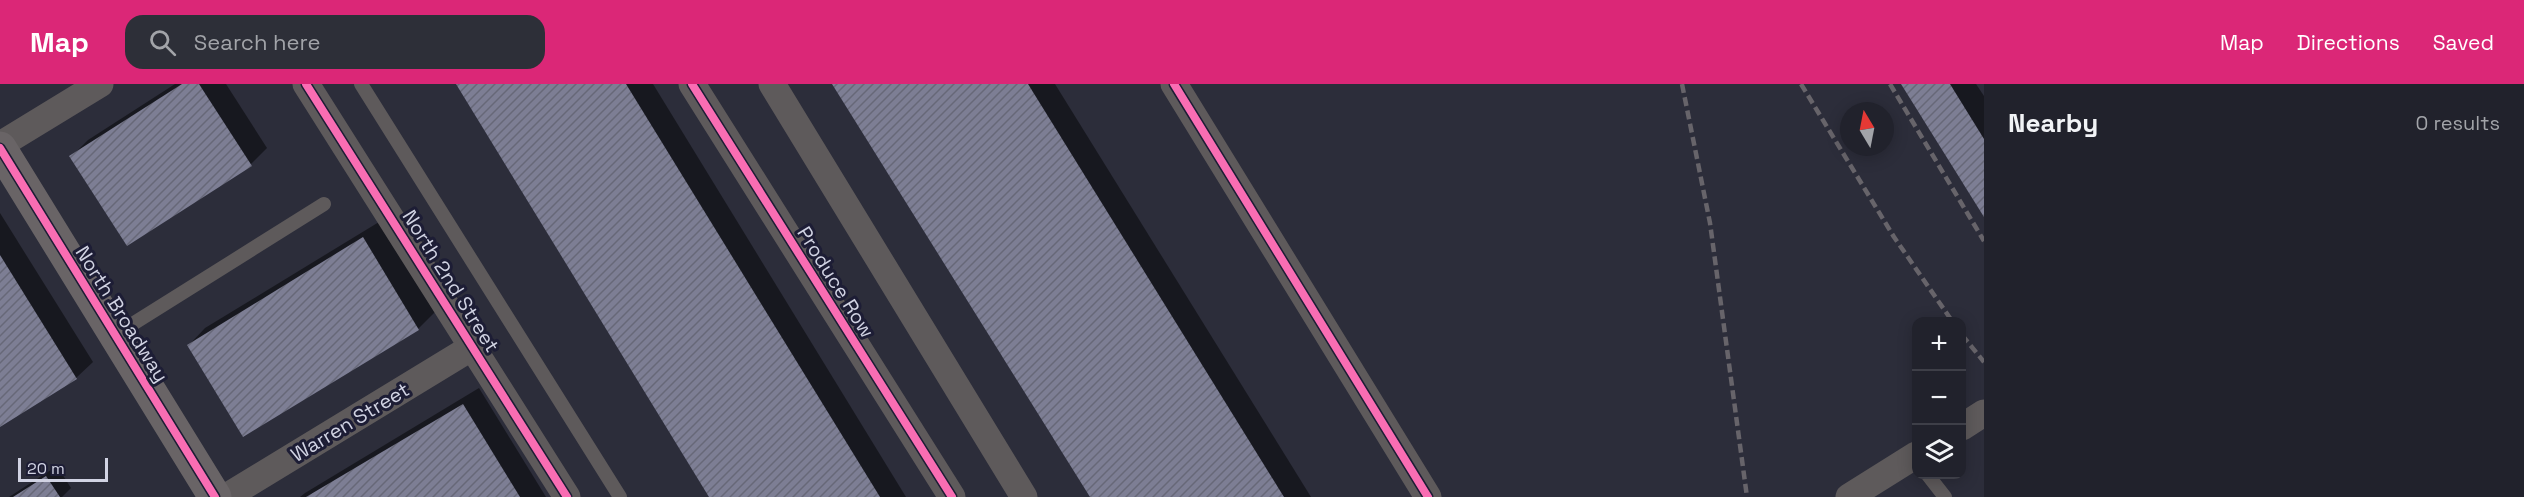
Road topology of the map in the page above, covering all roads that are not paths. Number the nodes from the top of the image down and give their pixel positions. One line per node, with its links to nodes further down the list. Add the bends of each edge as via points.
1 (100, 84): 7 (street)
2 (306, 84): 10 (street, North 2nd Street)
3 (361, 84): 18 (lane)
4 (692, 84): 19 (street, Produce Row)
5 (772, 84): 20 (street)
6 (1174, 84): 21 (street)
7 (0, 146): 9 (main road, North Broadway)
8 (324, 204): 9 (lane)
9 (115, 335): 15 (main road, North Broadway)
10 (474, 346): 16 (street, Warren Street); 17 (street, North 2nd Street)
11 (1984, 413): 12 (street)
12 (1965, 425)
13 (1912, 465): 22 (street)
14 (1931, 479): 23 (lane)
15 (215, 497)
16 (226, 497)
17 (567, 497)
18 (620, 497)
19 (952, 497)
20 (1024, 497)
21 (1428, 497)
22 (1849, 497)
23 (1945, 497)

